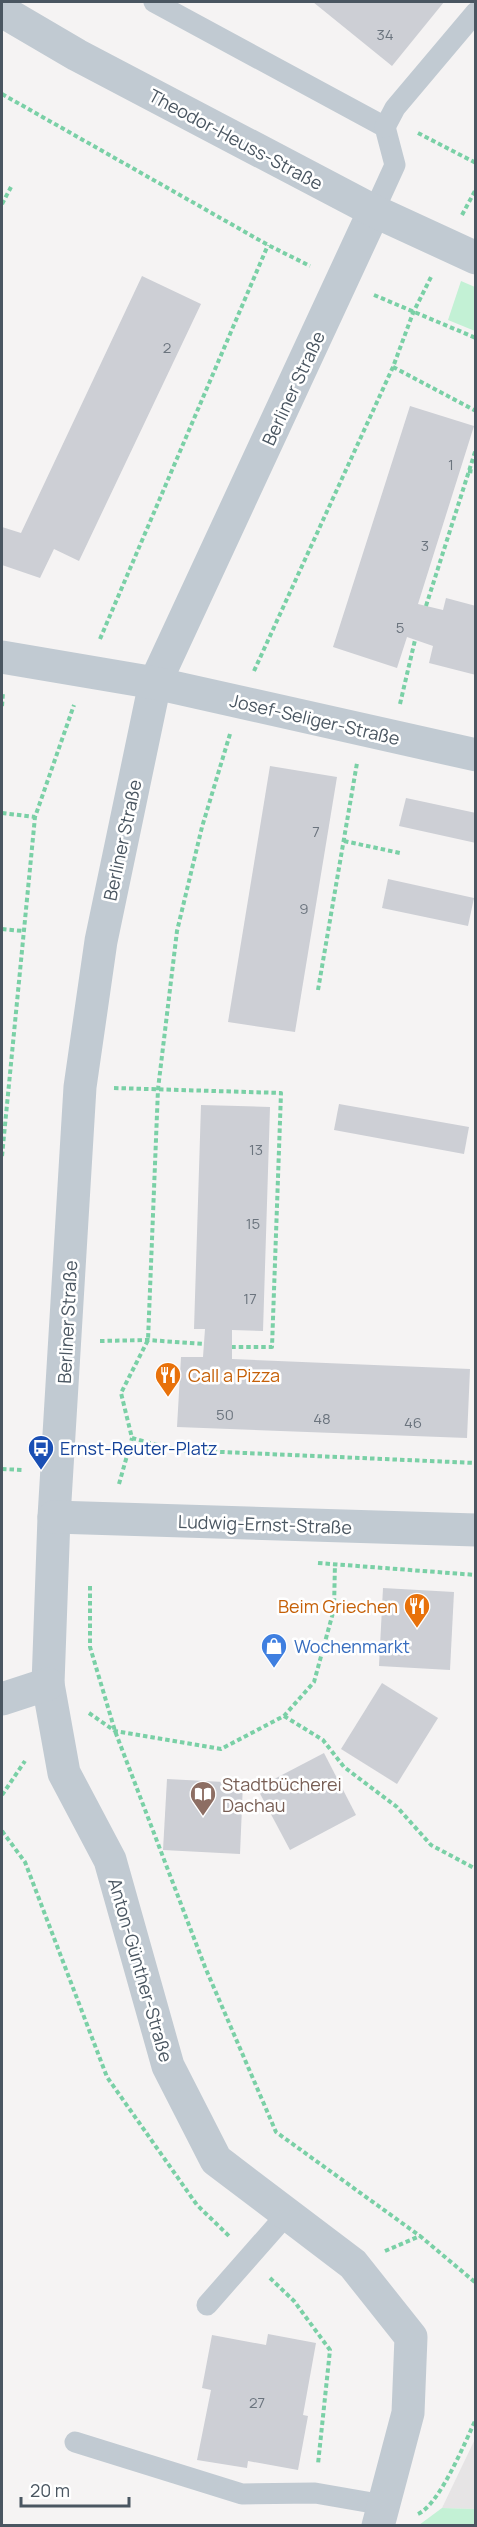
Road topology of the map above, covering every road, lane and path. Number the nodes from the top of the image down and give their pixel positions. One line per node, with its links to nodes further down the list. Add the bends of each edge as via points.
1 (154, 2): 6 (lane)
2 (2, 10): 10 (street, Theodor-Heuss-Straße, via 77,55)
3 (476, 12): 5 (lane)
4 (2, 94): 12 (path, via 268,245)
5 (395, 108): 6 (lane); 7 (path, via 420,135)
6 (385, 127): 10 (lane, via 395,165)
7 (476, 163)
8 (11, 187): 9 (path)
9 (2, 204)
10 (374, 211): 11 (street, Theodor-Heuss-Straße); 12 (street, Berliner Straße)
11 (461, 252): 13 (path)
12 (342, 281): 13 (path); 23 (street, Berliner Straße)
13 (413, 313): 14 (path); 15 (path)
14 (476, 338)
15 (393, 367): 16 (path); 24 (path)
16 (476, 411)
17 (476, 449): 18 (path)
18 (468, 471): 19 (path); 20 (path)
19 (476, 472)
20 (426, 606)
21 (415, 640): 25 (path)
22 (2, 657): 23 (street, Josef-Seliger-Straße)
23 (155, 683): 24 (street, Josef-Seliger-Straße); 34 (street, Berliner Straße, via 101,941)
24 (240, 701): 25 (street, Josef-Seliger-Straße); 35 (path, via 202,827 177,931)
25 (378, 733): 26 (street, Josef-Seliger-Straße); 29 (path)
26 (476, 755)
27 (2, 813): 28 (path)
28 (35, 817)
29 (344, 841): 30 (path); 33 (path)
30 (400, 853)
31 (2, 928): 32 (path)
32 (23, 931)
33 (318, 990)
34 (80, 1087): 35 (path); 37 (street, Berliner Straße)
35 (158, 1089): 36 (path); 39 (path, via 281,1093 272,1347)
36 (148, 1340): 37 (path); 38 (path); 40 (path, via 121,1393 132,1438 176,1450)
37 (66, 1341): 41 (street, Berliner Straße)
38 (204, 1344)
39 (232, 1347)
40 (476, 1463)
41 (54, 1517): 42 (street, Ludwig-Ernst-Straße); 48 (street, Anton-Günther-Straße)
42 (335, 1527): 43 (street, Ludwig-Ernst-Straße); 45 (path)
43 (476, 1530)
44 (311, 1563): 45 (path)
45 (335, 1564): 46 (path); 50 (path, via 334,1609 314,1682)
46 (476, 1575)
47 (89, 1576): 51 (path, via 90,1647)
48 (48, 1684): 49 (street); 51 (path); 53 (street, Anton-Günther-Straße, via 64,1773 110,1860 168,2066 216,2160)
49 (2, 1699)
50 (284, 1716): 51 (path, via 221,1749); 52 (path, via 323,1740 344,1767 397,1807 431,1845)
51 (115, 1731): 54 (path, via 201,1956 276,2132)
52 (476, 1869)
53 (287, 2214): 55 (street, Anton-Günther-Straße); 57 (lane)
54 (420, 2236): 55 (path); 56 (path)
55 (353, 2264): 60 (street, Anton-Günther-Straße, via 411,2337 408,2413)
56 (476, 2283)
57 (207, 2305)
58 (476, 2419): 60 (path, via 427,2510)
59 (75, 2442): 60 (lane, via 242,2494 315,2493)
60 (391, 2516)

